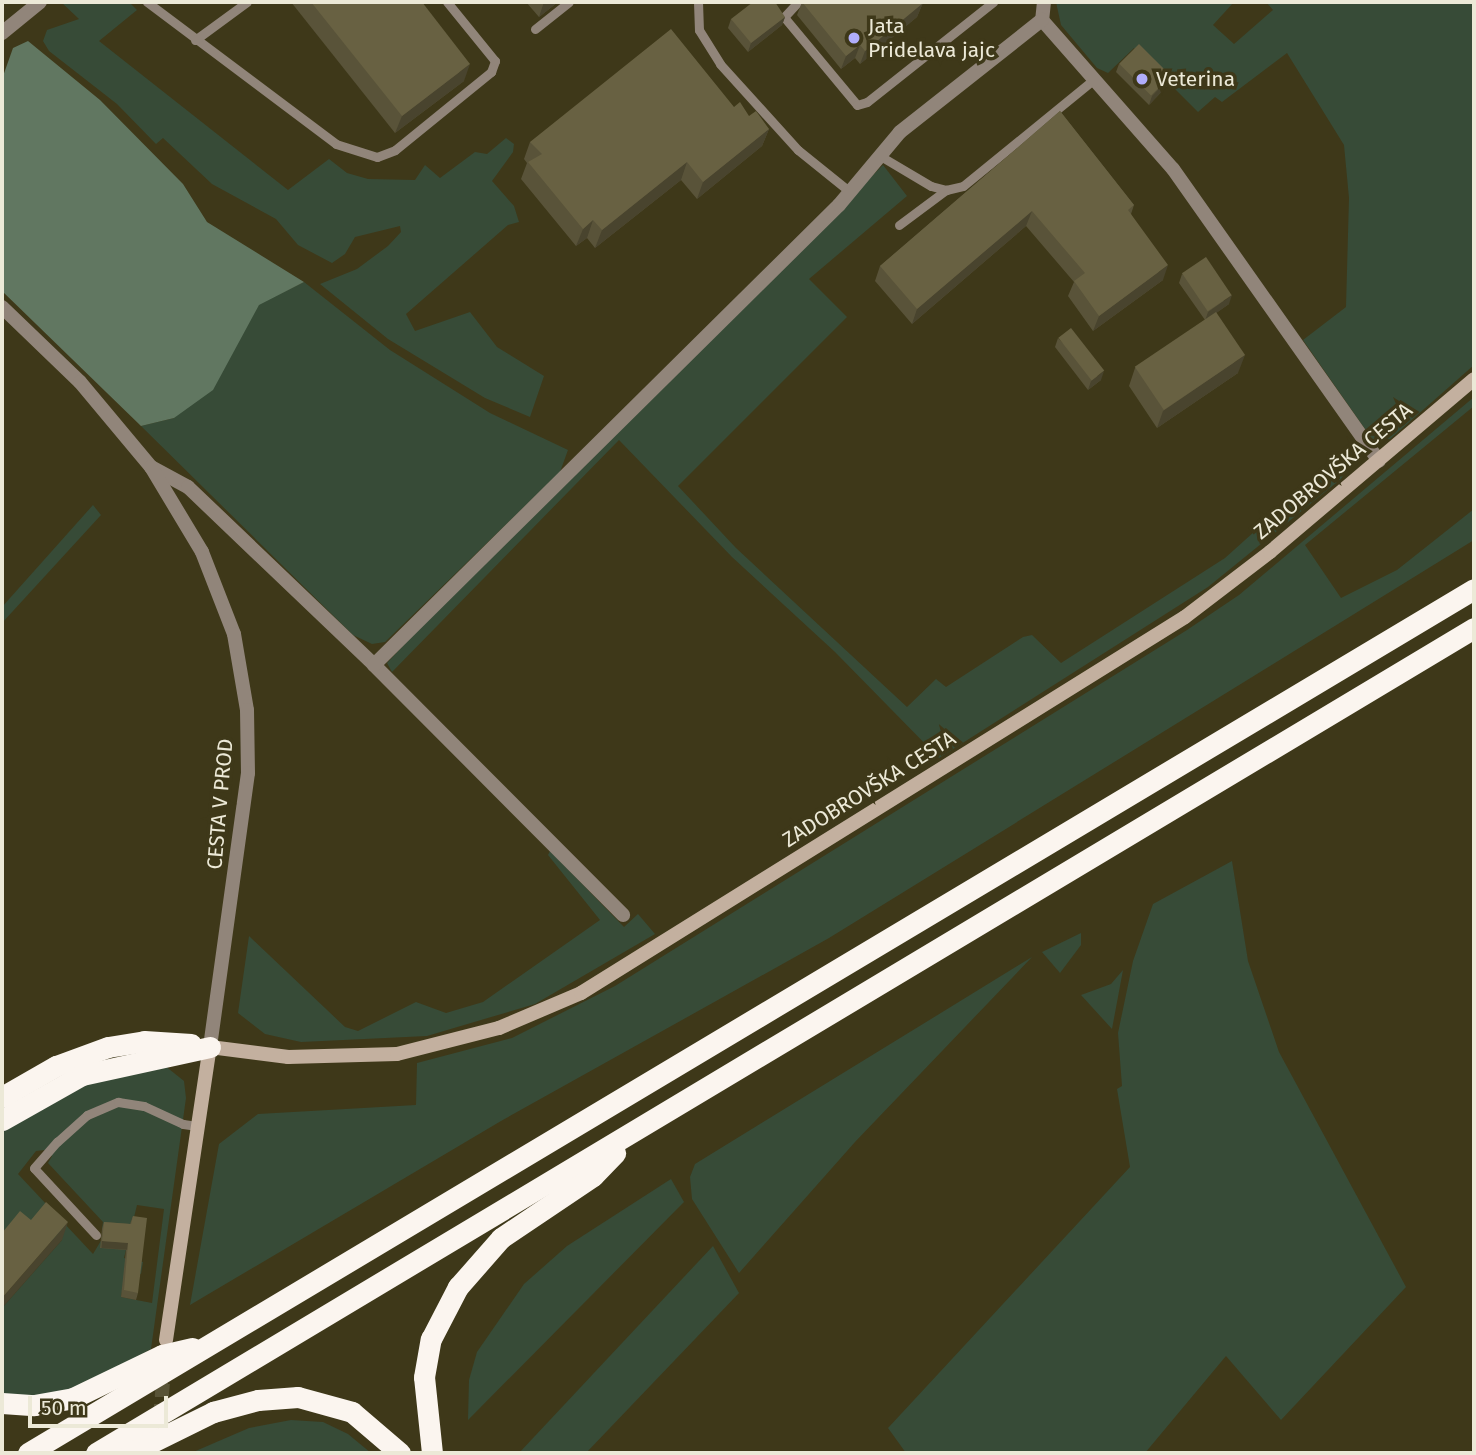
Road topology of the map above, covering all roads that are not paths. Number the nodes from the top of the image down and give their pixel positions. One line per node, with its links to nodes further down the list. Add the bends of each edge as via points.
1 (40, 2): 12 (street)
2 (147, 2): 13 (lane)
3 (247, 2): 13 (lane)
4 (447, 2): 13 (lane, via 495,61 491,72 395,150 377,157 336,144)
5 (569, 2): 11 (lane)
6 (698, 2): 17 (lane, via 699,30 720,64 798,150)
7 (799, 2): 8 (lane, via 784,17 857,104 867,102)
8 (993, 2)
9 (1044, 2): 10 (street)
10 (1042, 20): 14 (street); 15 (street, via 900,132)
11 (534, 29)
12 (2, 33)
13 (195, 40)
14 (1094, 79): 16 (lane, via 963,186); 21 (street, via 1173,169)
15 (882, 157): 16 (lane); 17 (street)
16 (946, 190): 18 (lane)
17 (850, 192): 25 (street)
18 (899, 225)
19 (2, 307): 22 (street, CESTA V PROD, via 80,382)
20 (1474, 379): 21 (main road, ZADOBROVŠKA CESTA)
21 (1378, 461): 27 (main road, ZADOBROVŠKA CESTA, via 1185,617 581,993 499,1028 397,1054 288,1057)
22 (151, 467): 25 (street, via 188,487); 27 (street, CESTA V PROD, via 190,527 218,588 234,634 247,710 247,785)
23 (1474, 589): 34 (highway)
24 (1474, 628): 31 (highway)
25 (374, 665): 26 (street)
26 (623, 915)
27 (211, 1047): 28 (highway, via 162,1040 118,1044 56,1066); 29 (highway, via 82,1075); 30 (main road)
28 (2, 1097)
29 (2, 1120)
30 (197, 1126): 32 (lane, via 144,1106 118,1102 87,1115 57,1142 34,1168); 33 (main road)
31 (638, 1130): 37 (highway); 40 (highway, via 593,1176 501,1238 458,1287 432,1339 424,1377)
32 (96, 1235)
33 (166, 1340)
34 (212, 1344): 35 (highway, via 162,1355 73,1398 34,1405); 36 (highway)
35 (2, 1404)
36 (28, 1453)
37 (96, 1453)
38 (130, 1453): 39 (highway, via 224,1408 298,1397 352,1412)
39 (400, 1453)
40 (432, 1453)

